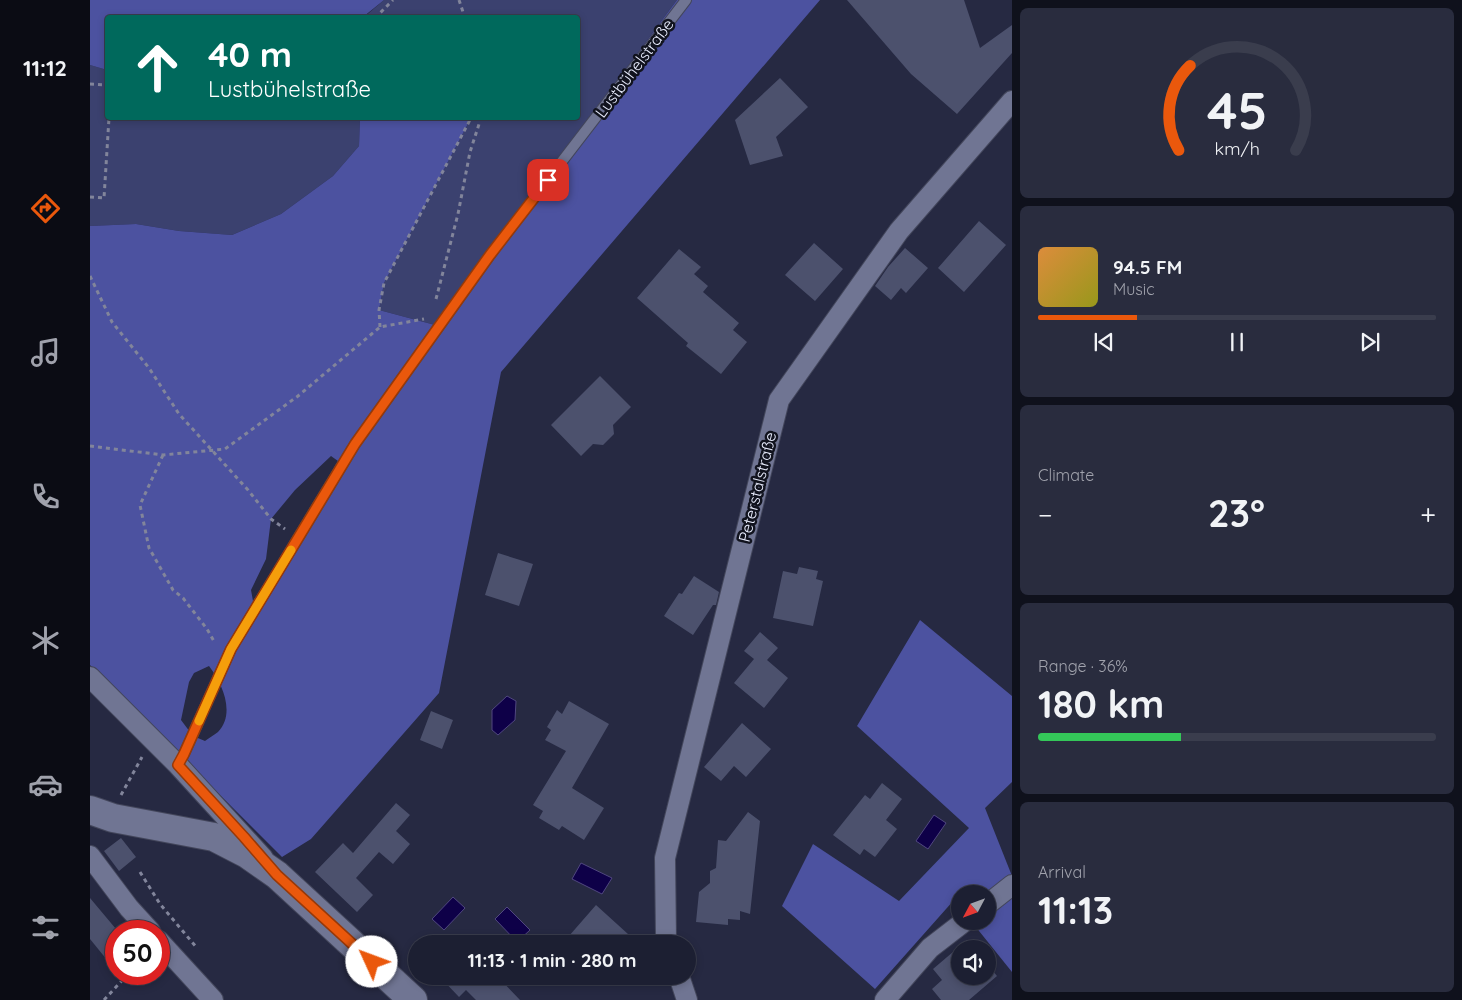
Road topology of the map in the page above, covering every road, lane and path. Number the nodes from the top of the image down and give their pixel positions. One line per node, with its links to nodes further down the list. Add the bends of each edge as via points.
1 (393, 0): 4 (path)
2 (459, 0): 5 (path)
3 (686, 0): 20 (lane, Lustbühelstraße, via 490,255 355,444)
4 (378, 15)
5 (464, 15)
6 (90, 84): 7 (path)
7 (105, 85)
8 (1012, 101): 34 (street, Peterstalstraße, via 899,231 779,400 665,858)
9 (109, 120): 12 (path, via 104,198)
10 (470, 120): 16 (path, via 384,283 379,310)
11 (480, 120): 14 (path)
12 (90, 197)
13 (90, 276): 18 (path, via 112,322 149,368 179,414)
14 (435, 305)
15 (429, 318): 16 (path)
16 (380, 327): 18 (path, via 298,396 225,449)
17 (90, 446): 19 (path)
18 (212, 450): 19 (path); 20 (path, via 271,519)
19 (163, 455): 21 (path, via 140,505 149,548 172,590 207,629)
20 (298, 538): 21 (lane, Lustbühelstraße)
21 (226, 661): 24 (lane, Lustbühelstraße)
22 (90, 677): 23 (street)
23 (152, 740): 24 (street); 25 (path)
24 (178, 765): 29 (street)
25 (124, 789)
26 (90, 810): 29 (main road, via 113,818 214,837)
27 (90, 856): 32 (street)
28 (140, 872): 35 (path, via 160,904)
29 (277, 875): 41 (main road)
30 (1012, 885): 31 (street)
31 (996, 898)
32 (140, 920)
33 (953, 930): 43 (street, via 930,948)
34 (666, 935)
35 (200, 951)
36 (170, 953): 40 (street)
37 (118, 985): 39 (path)
38 (682, 985): 42 (street)
39 (104, 1000)
40 (213, 1000)
41 (413, 1000)
42 (687, 1000)
43 (885, 1000)

